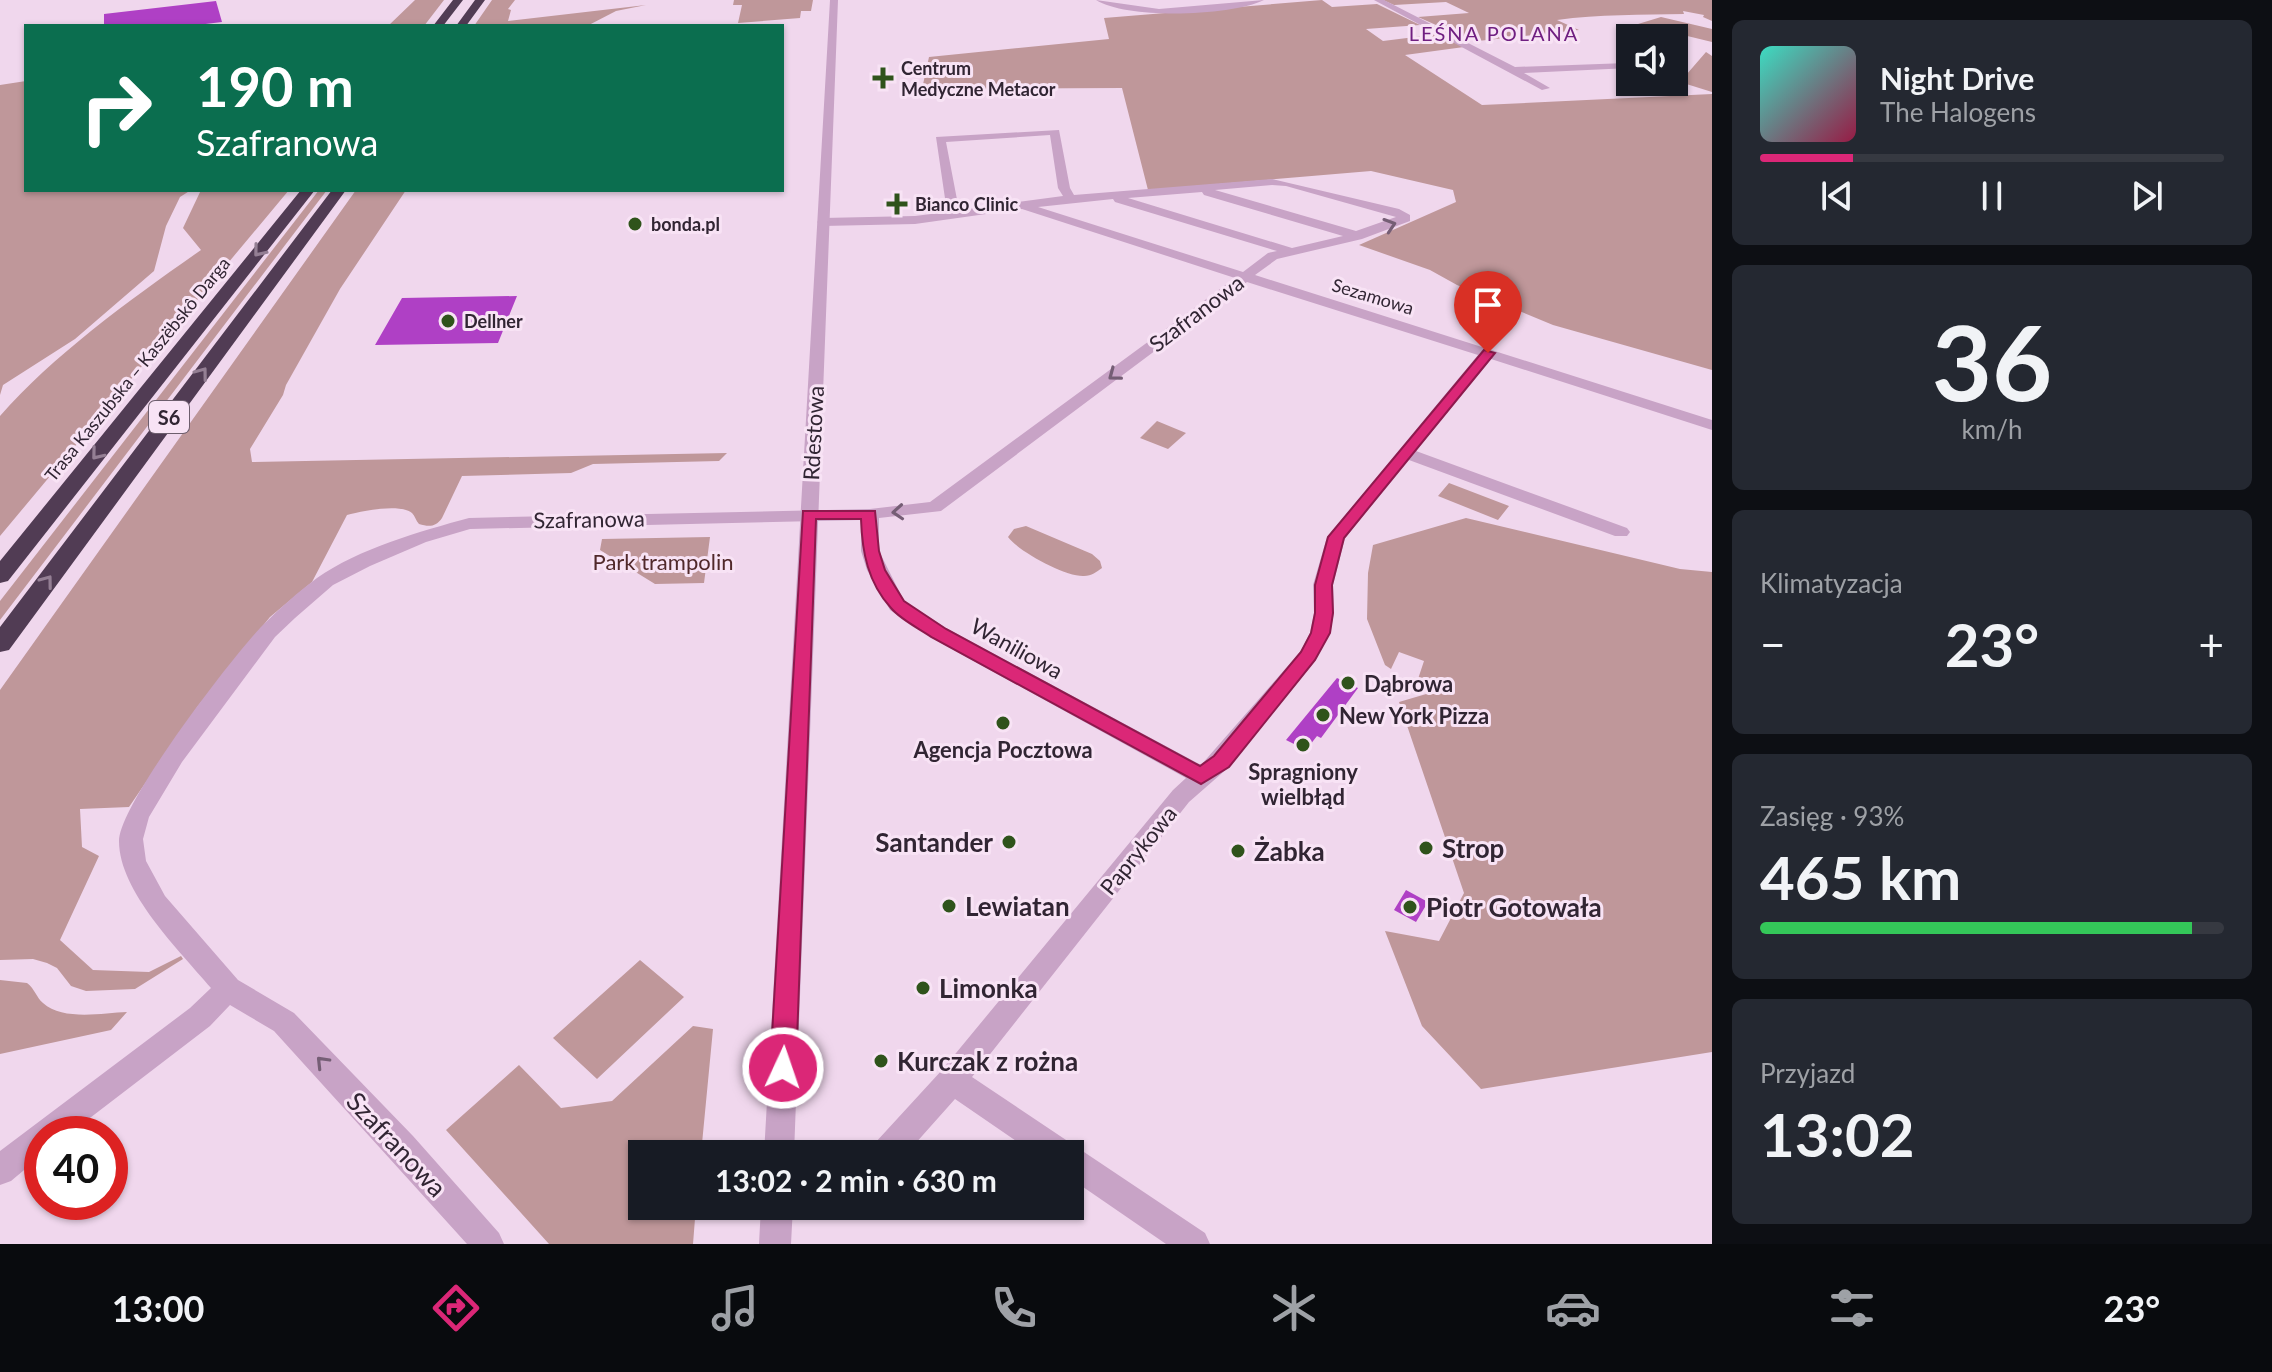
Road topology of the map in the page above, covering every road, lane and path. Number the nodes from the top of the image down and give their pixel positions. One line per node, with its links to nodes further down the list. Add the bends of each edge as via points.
1 (458, 0): 7 (highway)
2 (480, 0): 8 (highway)
3 (834, 0): 19 (street, Rdestowa)
4 (1100, 0): 5 (street, via 1157,10)
5 (1260, 0)
6 (1378, 0): 10 (street)
7 (440, 24)
8 (462, 24)
9 (1616, 66): 10 (street)
10 (1515, 70): 11 (street)
11 (1545, 88)
12 (1193, 188): 15 (street, Szafranowa); 20 (street, Szafranowa); 20 (street, Szafranowa, one-way to 12, via 1406,218 1279,182)
13 (306, 192): 29 (highway, Trasa Kaszubska – Kaszëbskô Darga / S6, one-way to 29)
14 (338, 192): 30 (highway, S6, one-way to 14)
15 (1108, 196): 16 (street, Szafranowa); 21 (street, Szafranowa)
16 (1071, 199): 17 (street, Szafranowa); 18 (street, via 1064,188 1055,132 940,139)
17 (1022, 205): 18 (street, Szafranowa); 22 (street, Sezamowa)
18 (954, 215): 19 (street, Szafranowa)
19 (823, 222): 26 (street, Rdestowa)
20 (1358, 236): 21 (street, Szafranowa)
21 (1287, 250): 22 (street, Szafranowa)
22 (1243, 277): 23 (street, Sezamowa); 27 (street, Szafranowa, one-way to 27, via 949,499 921,511)
23 (1488, 353): 24 (street, Sezamowa); 25 (street, Paprykowa)
24 (1712, 425)
25 (1405, 453): 28 (street); 31 (street, Paprykowa, via 1333,542 1320,633 1308,656 1221,761)
26 (808, 514): 27 (street, Szafranowa); 32 (street, Szafranowa, via 469,524 391,549 311,592 268,632 174,756 138,815 131,839 134,862 156,904); 35 (street, Rdestowa)
27 (870, 514): 31 (street, Waniliowa, via 870,551 897,605)
28 (1621, 532)
29 (0, 576)
30 (0, 644)
31 (1201, 776): 33 (street, Paprykowa)
32 (228, 989): 34 (street, via 200,1017); 42 (street, Szafranowa, one-way to 32, via 284,1022)
33 (952, 1080): 36 (street, Paprykowa); 37 (street)
34 (69, 1116)
35 (780, 1140)
36 (898, 1140)
37 (1040, 1140)
38 (24, 1151): 40 (street)
39 (1084, 1169): 44 (street)
40 (0, 1170)
41 (776, 1220): 43 (street)
42 (488, 1244)
43 (775, 1244)
44 (1194, 1244)

